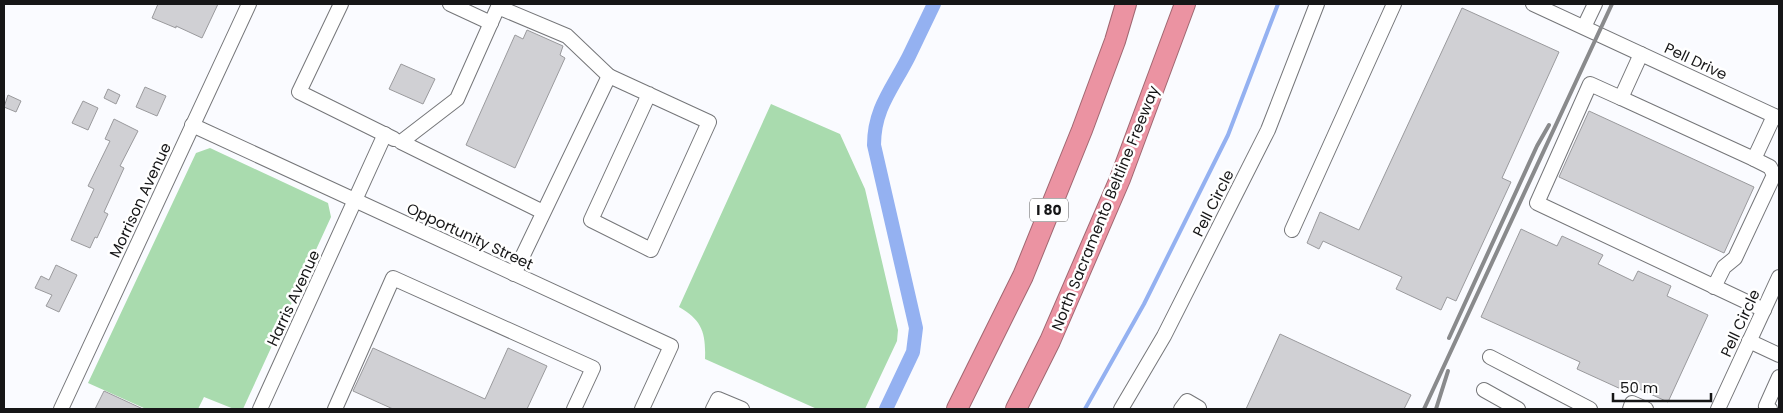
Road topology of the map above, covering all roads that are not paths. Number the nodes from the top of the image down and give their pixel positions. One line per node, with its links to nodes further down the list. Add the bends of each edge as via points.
1 (249, 4): 17 (street, Morrison Avenue)
2 (341, 4): 18 (street, via 299,92)
3 (450, 4): 10 (street)
4 (1126, 4): 40 (highway, I 80, via 1082,130 1023,276)
5 (1185, 4): 41 (highway, North Sacramento Beltline Freeway, via 1120,179 1050,341)
6 (1317, 4): 42 (street, Pell Circle, via 1268,130 1164,336)
7 (1394, 4): 23 (street)
8 (1533, 4): 11 (street)
9 (1595, 4): 11 (street)
10 (491, 23): 13 (street, via 498,6 568,36); 19 (street, via 456,99)
11 (1584, 27): 12 (street, Pell Drive)
12 (1641, 54): 15 (street); 16 (street, Pell Drive)
13 (609, 76): 14 (street); 22 (street)
14 (649, 94): 14 (street, via 709,122 651,250 591,220)
15 (1621, 98): 20 (street); 26 (street, via 1590,84 1537,203)
16 (1777, 117): 20 (street)
17 (192, 125): 21 (street, Opportunity Street); 33 (street, Morrison Avenue)
18 (385, 134): 19 (street); 21 (street, Harris Avenue)
19 (401, 142): 22 (street)
20 (1754, 159): 26 (street, via 1770,167 1774,175 1736,258 1724,267)
21 (356, 201): 24 (street, Opportunity Street); 34 (street, Harris Avenue)
22 (543, 212): 24 (street)
23 (1292, 230)
24 (514, 274): 37 (street, Opportunity Street, via 671,346)
25 (1779, 277): 27 (street, Pell Circle)
26 (1714, 287): 27 (street)
27 (1764, 310): 28 (street, Pell Circle)
28 (1750, 341): 29 (street); 49 (street, Pell Circle)
29 (1779, 355)
30 (1490, 357): 46 (street)
31 (1779, 377): 50 (street, via 1766,406)
32 (1484, 390): 45 (street)
33 (61, 409)
34 (260, 409)
35 (334, 409): 36 (street, via 393,278 593,368)
36 (574, 409)
37 (642, 409)
38 (713, 409): 39 (street, via 718,399)
39 (742, 409)
40 (957, 409)
41 (1016, 409)
42 (1122, 409)
43 (1181, 409): 44 (street, via 1187,400)
44 (1198, 409)
45 (1518, 409)
46 (1590, 409)
47 (1630, 409): 48 (street, via 1632,402)
48 (1646, 409)
49 (1718, 409)
50 (1770, 409)

